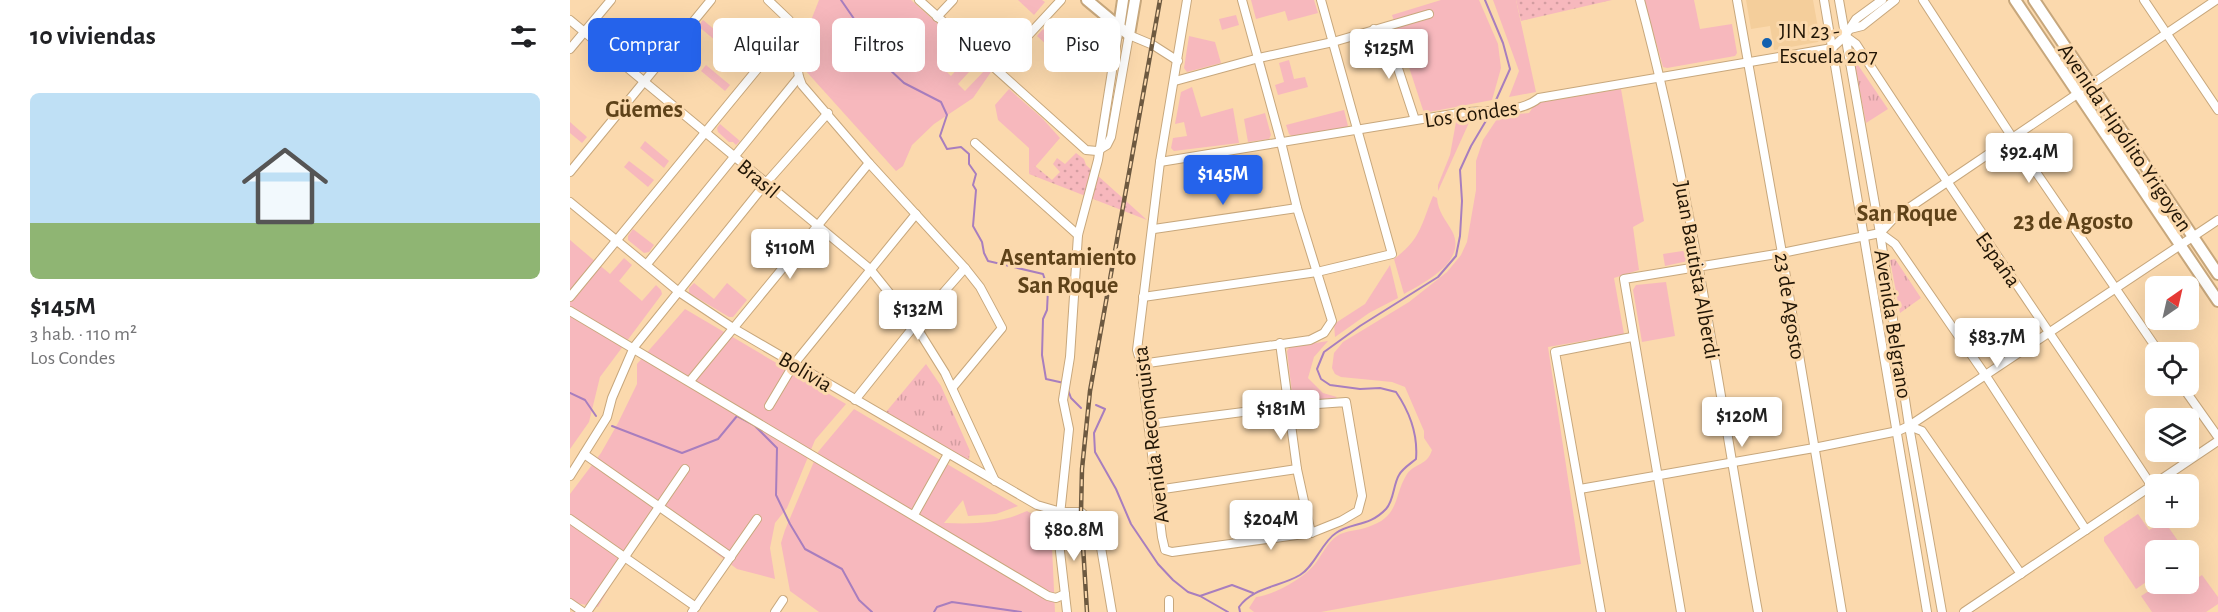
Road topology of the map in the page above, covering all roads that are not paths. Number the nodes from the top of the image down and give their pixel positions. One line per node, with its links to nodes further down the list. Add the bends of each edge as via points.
1 (611, 0): 34 (street)
2 (711, 0): 49 (street)
3 (768, 0): 26 (street)
4 (920, 0): 25 (street)
5 (953, 0): 25 (street)
6 (1061, 0): 32 (street)
7 (1086, 0): 27 (street)
8 (1124, 0): 29 (street)
9 (1135, 0): 36 (street)
10 (1187, 0): 41 (street, Avenida Reconquista)
11 (1242, 0): 40 (street)
12 (1321, 0): 37 (street)
13 (1640, 0): 47 (street, Juan Bautista Alberdi)
14 (1737, 0): 42 (street, 23 de Agosto)
15 (1824, 0): 38 (street, Avenida Belgrano)
16 (1839, 0): 33 (street, Avenida Belgrano)
17 (1882, 0): 33 (street, via 1856,19)
18 (1895, 0): 33 (street, via 1862,26)
19 (1923, 0): 58 (street)
20 (2015, 0): 52 (street, Avenida Hipólito Yrigoyen)
21 (2034, 0): 51 (street, Avenida Hipólito Yrigoyen)
22 (2144, 0): 35 (street)
23 (2216, 0): 35 (street)
24 (1429, 14): 31 (street)
25 (937, 17)
26 (787, 18)
27 (1108, 18)
28 (570, 20): 34 (street, Brasil)
29 (1120, 22)
30 (1120, 28): 36 (street)
31 (1374, 29): 37 (street); 55 (street, via 1392,47)
32 (1032, 31)
33 (1847, 32): 38 (street); 67 (street, España); 74 (street, Avenida Belgrano)
34 (584, 33): 39 (street); 49 (street, Brasil)
35 (2167, 34): 51 (street); 53 (street)
36 (1129, 35): 41 (street); 61 (street, via 1111,137)
37 (1333, 42): 40 (street); 56 (street)
38 (1832, 48): 42 (street, Los Condes); 77 (street, Avenida Belgrano)
39 (570, 50)
40 (1259, 58): 50 (street); 59 (street)
41 (1178, 62): 50 (street, Avenida Reconquista)
42 (1749, 63): 47 (street, Los Condes); 80 (street, 23 de Agosto)
43 (755, 72): 57 (street)
44 (798, 72): 48 (street)
45 (1000, 72): 61 (street, via 1086,150)
46 (1111, 72): 61 (street)
47 (1661, 76): 55 (street, Los Condes, via 1539,98 1521,108); 82 (street, Juan Bautista Alberdi)
48 (799, 77): 54 (street); 62 (street)
49 (643, 81): 57 (street, Brasil); 65 (street)
50 (1175, 81): 63 (street, Avenida Reconquista)
51 (2090, 85): 52 (street); 76 (street, Avenida Hipólito Yrigoyen)
52 (2078, 93): 58 (street); 79 (street, Avenida Hipólito Yrigoyen)
53 (2218, 110)
54 (828, 113): 64 (street); 66 (street)
55 (1415, 120): 56 (street, Los Condes)
56 (1358, 130): 59 (street, Los Condes); 85 (street, via 1392,254)
57 (705, 132): 62 (street, Brasil); 78 (street)
58 (2012, 137): 67 (street); 87 (street)
59 (1281, 142): 63 (street, Los Condes); 69 (street)
60 (975, 143): 75 (street)
61 (1098, 152): 75 (street)
62 (734, 157): 66 (street, Brasil); 81 (street)
63 (1160, 162): 73 (street, Avenida Reconquista)
64 (870, 163): 70 (street); 72 (street)
65 (570, 172)
66 (766, 183): 72 (street, Brasil); 88 (street)
67 (1946, 183): 74 (street, via 1894,218); 95 (street, España)
68 (570, 202): 78 (street, Bolivia)
69 (1297, 208): 73 (street); 85 (street)
70 (916, 214): 83 (street); 84 (street)
71 (2218, 220): 76 (street)
72 (817, 227): 84 (street, Brasil); 94 (street)
73 (1154, 229): 90 (street, Avenida Reconquista)
74 (1880, 233): 77 (street); 102 (street, via 1894,244); 110 (street, Avenida Belgrano)
75 (1078, 235): 128 (street, via 1064,400 1069,429)
76 (2193, 237): 79 (street); 86 (street, Avenida Hipólito Yrigoyen)
77 (1864, 238): 80 (street); 111 (street, Avenida Belgrano)
78 (618, 241): 81 (street, Bolivia); 89 (street)
79 (2180, 246): 87 (street); 91 (street, Avenida Hipólito Yrigoyen)
80 (1782, 253): 82 (street); 113 (street, 23 de Agosto)
81 (647, 264): 88 (street, Bolivia)
82 (1699, 266): 96 (street, via 1624,279); 116 (street, Juan Bautista Alberdi)
83 (965, 268): 93 (street); 104 (street, via 1002,328)
84 (870, 269): 93 (street, Brasil); 100 (street)
85 (1317, 272): 90 (street); 98 (street, via 1332,321 1324,333 1310,340)
86 (2218, 274)
87 (2115, 289): 95 (street); 97 (street)
88 (679, 292): 94 (street, Bolivia); 99 (street)
89 (570, 297)
90 (1143, 297): 101 (street, Avenida Reconquista, via 1137,350)
91 (2218, 301)
92 (570, 311): 99 (street)
93 (915, 325): 104 (street, Brasil); 106 (street)
94 (733, 328): 100 (street, Bolivia); 103 (street)
95 (2050, 332): 102 (street); 122 (street, España)
96 (1632, 336): 120 (street); 124 (street, via 1555,352)
97 (2152, 342)
98 (1280, 343): 101 (street); 107 (street)
99 (634, 348): 103 (street); 114 (street, via 607,417)
100 (794, 364): 106 (street, Bolivia); 108 (street)
101 (1141, 364): 109 (street, Avenida Reconquista)
102 (1986, 376): 110 (street); 132 (street)
103 (690, 381): 137 (street, via 1048,596)
104 (953, 387): 123 (street, Brasil)
105 (2189, 396): 112 (street)
106 (855, 400): 115 (street, Bolivia)
107 (1290, 405): 109 (street); 118 (street); 133 (street, via 1346,402 1362,496 1358,511)
108 (770, 406)
109 (1149, 424): 126 (street, Avenida Reconquista)
110 (1909, 426): 111 (street); 136 (street, via 1923,431); 153 (street, Avenida Belgrano)
111 (1898, 431): 113 (street); 152 (street, Avenida Belgrano)
112 (2218, 439): 119 (street)
113 (1814, 448): 116 (street); 151 (street, 23 de Agosto)
114 (584, 454): 121 (street); 127 (street)
115 (948, 454): 123 (street, Bolivia); 129 (street)
116 (1731, 463): 120 (street); 150 (street, Juan Bautista Alberdi)
117 (685, 469): 127 (street)
118 (1297, 469): 126 (street); 133 (street)
119 (2167, 474)
120 (1657, 475): 124 (street); 149 (street)
121 (570, 476)
122 (2145, 476)
123 (995, 481): 128 (street, Bolivia, via 1037,505)
124 (1580, 489): 148 (street)
125 (2145, 489): 132 (street)
126 (1157, 490): 133 (street, Avenida Reconquista, via 1165,550 1172,552)
127 (659, 507): 134 (street); 135 (street)
128 (1060, 512): 137 (street, via 1058,534); 146 (street, Bolivia, via 1081,512 1098,530)
129 (915, 513)
130 (570, 519): 134 (street)
131 (757, 519): 135 (street)
132 (2086, 530): 136 (street)
133 (1311, 533)
134 (625, 557): 141 (street); 143 (street)
135 (730, 557): 141 (street)
136 (2021, 574): 154 (street)
137 (1065, 594): 145 (street)
138 (783, 600): 144 (street)
139 (1169, 600): 147 (street)
140 (570, 603): 142 (street)
141 (694, 609)
142 (583, 612)
143 (588, 612)
144 (775, 612)
145 (1067, 612)
146 (1112, 612)
147 (1169, 612)
148 (1600, 612)
149 (1680, 612)
150 (1758, 612)
151 (1842, 612)
152 (1927, 612)
153 (1942, 612)
154 (1964, 612)

